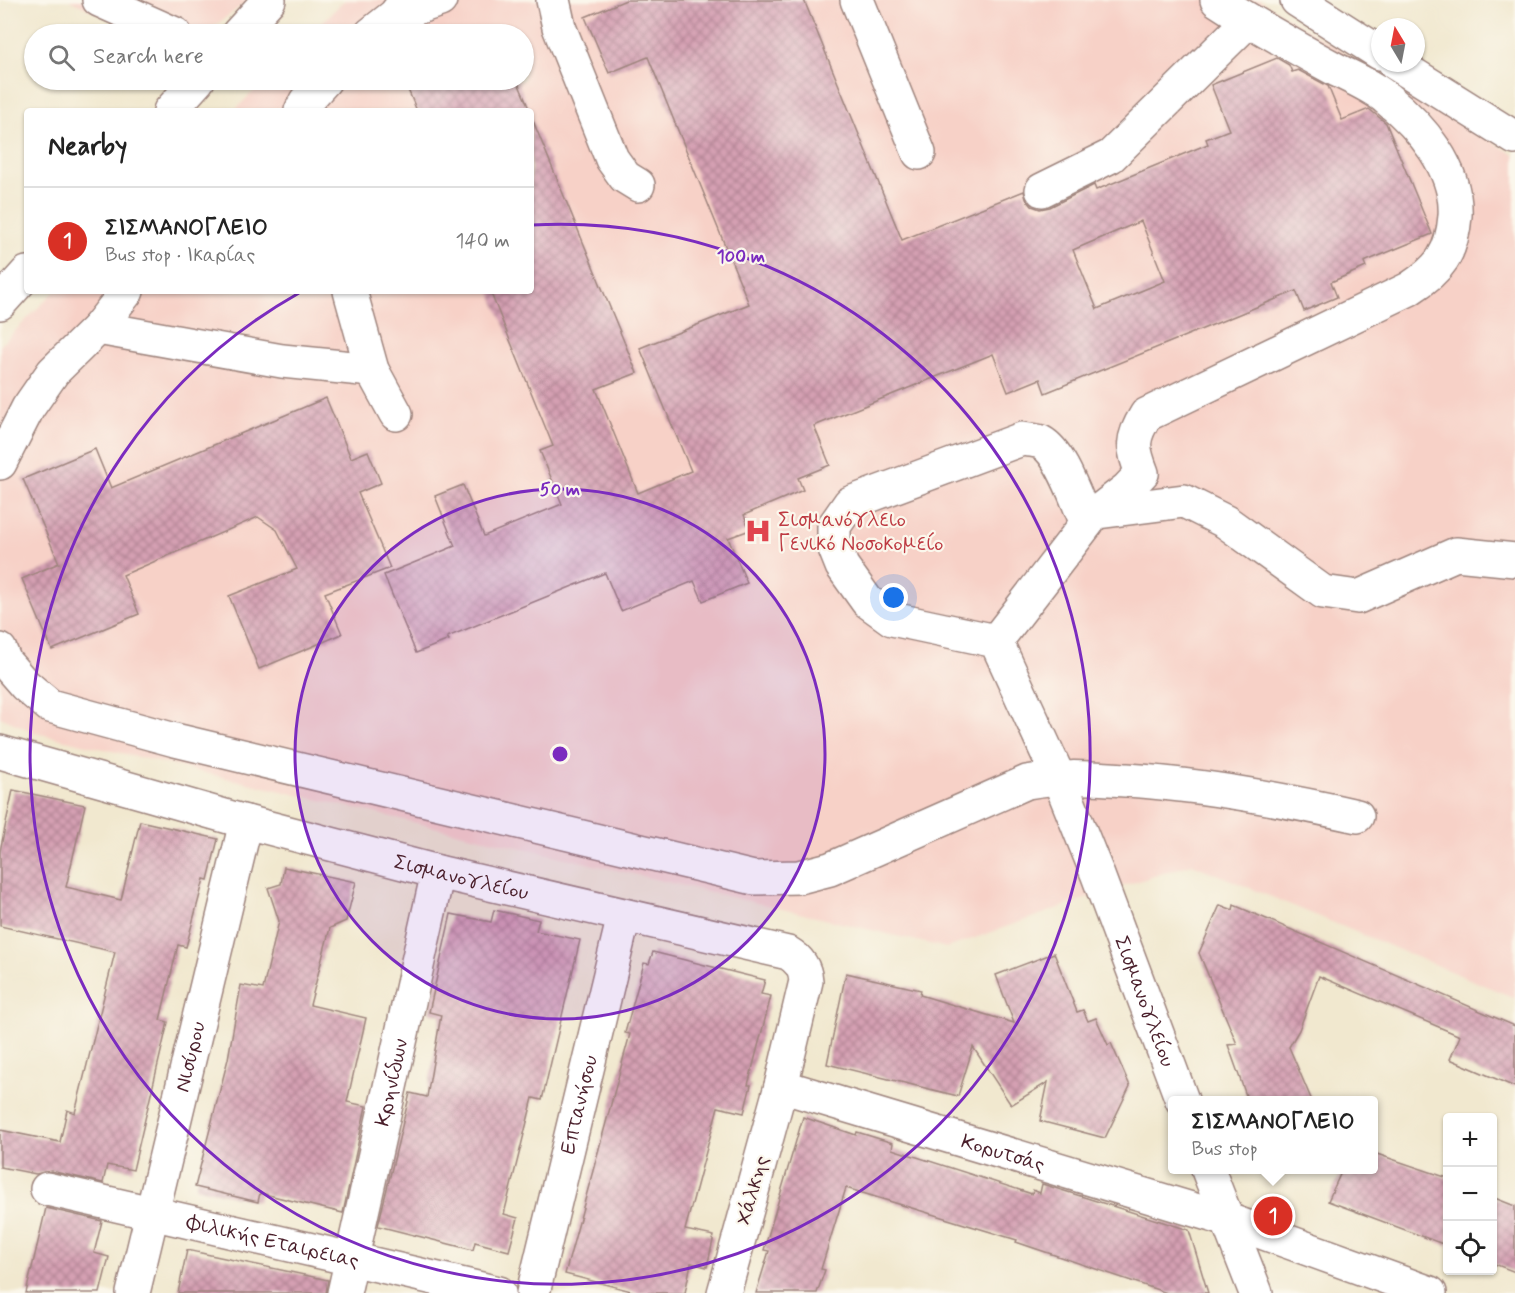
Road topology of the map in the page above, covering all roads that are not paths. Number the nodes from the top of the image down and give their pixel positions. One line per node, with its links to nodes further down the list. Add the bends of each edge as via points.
1 (99, 0): 11 (street)
2 (120, 0): 12 (street)
3 (269, 0): 13 (street)
4 (440, 0): 9 (street)
5 (554, 0): 22 (street, via 559,27 612,159)
6 (857, 0): 21 (street)
7 (1216, 0): 10 (street)
8 (1297, 0): 14 (street)
9 (391, 16)
10 (1248, 21): 23 (street, via 1111,156); 32 (street, via 1385,97 1409,118 1439,154 1456,202 1454,236 1446,256 1426,278 1409,289 1146,415 1136,432 1133,450 1142,472)
11 (153, 24)
12 (156, 24)
13 (247, 24)
14 (1371, 47)
15 (1409, 72): 20 (street)
16 (189, 90): 18 (street)
17 (316, 90): 19 (street)
18 (173, 108)
19 (302, 108)
20 (1515, 138)
21 (919, 153)
22 (638, 185)
23 (1042, 190)
24 (24, 276): 27 (street)
25 (125, 294): 28 (street)
26 (351, 294): 29 (street)
27 (0, 303)
28 (98, 328): 29 (street, via 282,361); 31 (street, via 54,372 28,408)
29 (372, 370): 30 (street)
30 (396, 414)
31 (0, 463)
32 (1093, 517): 33 (street, via 1184,501 1226,522 1323,592 1358,597 1456,554); 34 (street); 34 (street, via 1049,448 1022,439 850,503 841,512 834,526 834,546 842,566 867,601 892,619)
33 (1515, 560)
34 (996, 642): 37 (street, Σισμανογλείου)
35 (0, 650): 37 (street, via 25,685 50,706 175,740 754,878 799,877 830,869 1027,782)
36 (0, 752): 39 (street, Σισμανογλείου)
37 (1058, 776): 38 (street, via 1167,783 1273,797); 43 (street, Σισμανογλείου)
38 (1357, 816)
39 (246, 822): 40 (street, Σισμανογλείου); 46 (street, Νισύρου)
40 (438, 872): 41 (street, Σισμανογλείου); 48 (street, Κρηνίδων)
41 (624, 916): 42 (street, Σισμανογλείου, via 795,957 802,965 806,981); 52 (street, Επτανήσου)
42 (781, 1086): 47 (street, Κορυτσάς); 53 (street, Χάλκης)
43 (1180, 1096)
44 (1210, 1174): 47 (street)
45 (47, 1189): 46 (street, Φιλικής Εταιρειας)
46 (152, 1214): 48 (street, Φιλικής Εταιρειας); 49 (street, Νισύρου)
47 (1228, 1220): 54 (street); 55 (street, Κορυτσάς)
48 (351, 1257): 50 (street, Κρηνίδων); 51 (street, Φιλικής Εταιρειας)
49 (133, 1293)
50 (344, 1293)
51 (499, 1293)
52 (533, 1293)
53 (723, 1293)
54 (1256, 1293)
55 (1430, 1293)

